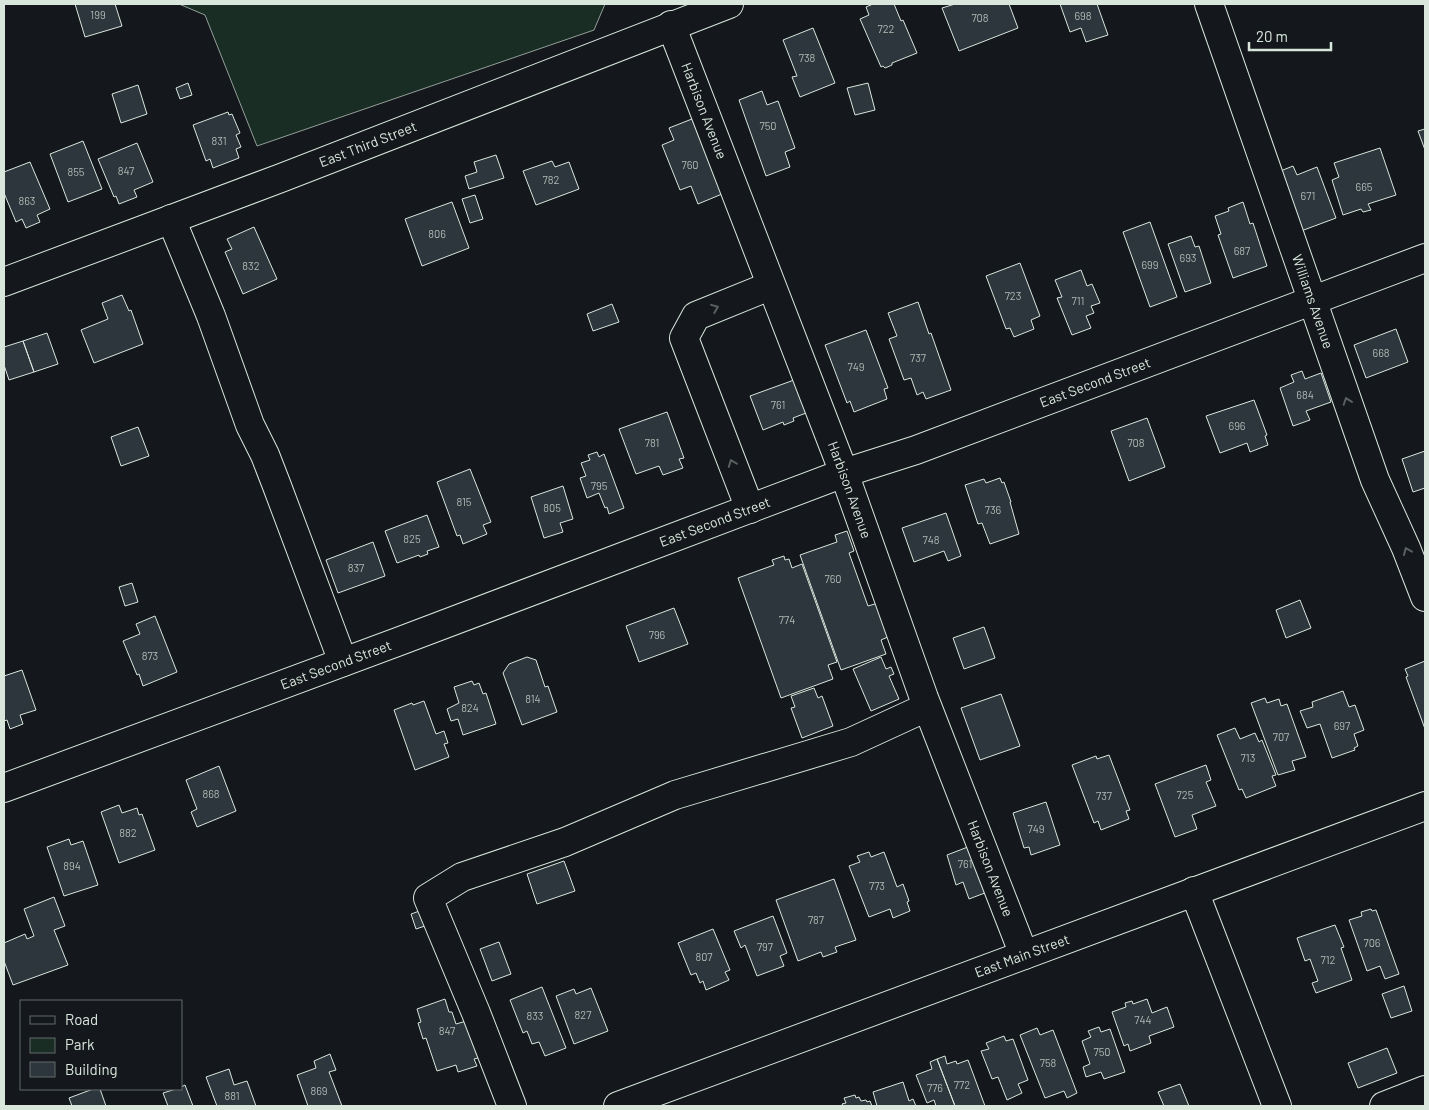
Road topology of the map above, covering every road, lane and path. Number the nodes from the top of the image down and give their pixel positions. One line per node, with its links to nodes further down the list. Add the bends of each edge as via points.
1 (729, 4): 3 (street, East Third Street)
2 (1209, 4): 8 (street, Williams Avenue)
3 (671, 25): 4 (street, East Third Street); 7 (street, Harbison Avenue)
4 (171, 219): 6 (street, East Third Street); 12 (street)
5 (1425, 258): 8 (street, East Second Street)
6 (4, 282)
7 (770, 286): 9 (street, Harbison Avenue); 10 (street, one-way to 7, via 684,338 696,316)
8 (1313, 300): 9 (street, East Second Street, via 916,450); 11 (street, Williams Avenue, one-way to 8, via 1375,480)
9 (844, 473): 10 (street, East Second Street); 13 (street, Harbison Avenue)
10 (750, 509): 12 (street, East Second Street)
11 (1425, 597)
12 (343, 662): 14 (street, East Second Street)
13 (927, 708): 17 (street, Harbison Avenue); 19 (street, via 851,742 675,795 565,842 462,877 428,898)
14 (4, 788)
15 (1425, 806): 16 (street, East Main Street)
16 (1194, 891): 17 (street, East Main Street); 21 (street)
17 (1024, 955): 20 (street, East Main Street)
18 (1425, 1090): 22 (street)
19 (512, 1106)
20 (618, 1106)
21 (1277, 1106)
22 (1384, 1106)

